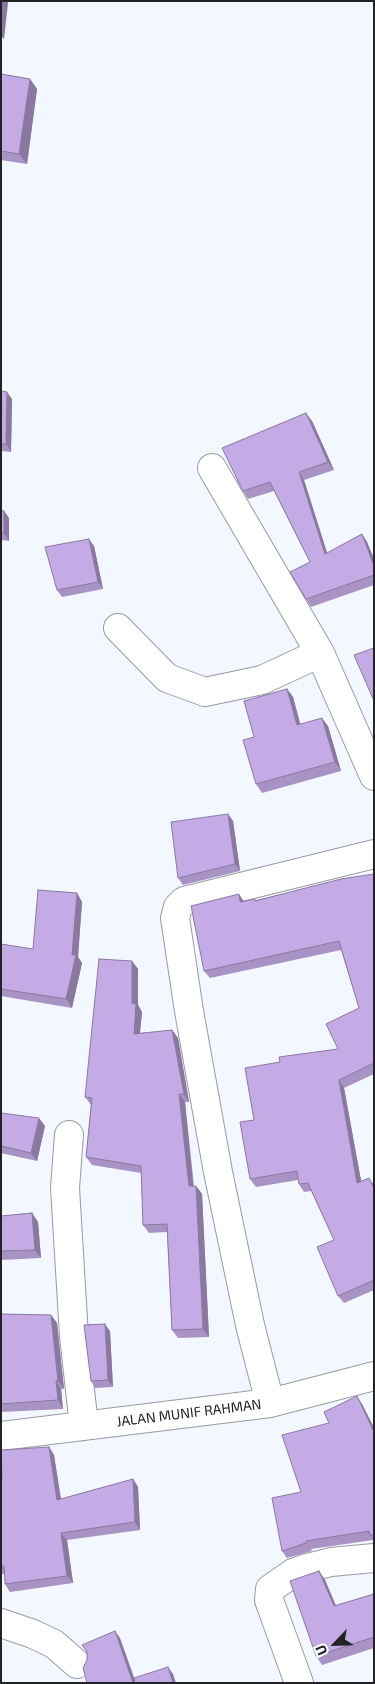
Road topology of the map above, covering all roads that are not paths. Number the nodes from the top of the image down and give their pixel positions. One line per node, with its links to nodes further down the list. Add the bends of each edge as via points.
1 (212, 468): 3 (street)
2 (118, 628): 3 (street, via 167,678 205,692 262,680)
3 (320, 653): 4 (street)
4 (374, 776)
5 (374, 854): 8 (street, via 184,901 176,918 189,1011 220,1181)
6 (69, 1134): 9 (street, via 65,1188 74,1336)
7 (374, 1376): 8 (street, JALAN MUNIF RAHMAN)
8 (270, 1403): 9 (street, JALAN MUNIF RAHMAN)
9 (84, 1426): 10 (street, JALAN MUNIF RAHMAN)
10 (1, 1436)
11 (374, 1558): 14 (street, via 340,1560 307,1568 293,1573 270,1589 269,1600)
12 (1, 1623): 13 (street, via 54,1644)
13 (77, 1664)
14 (299, 1683)

